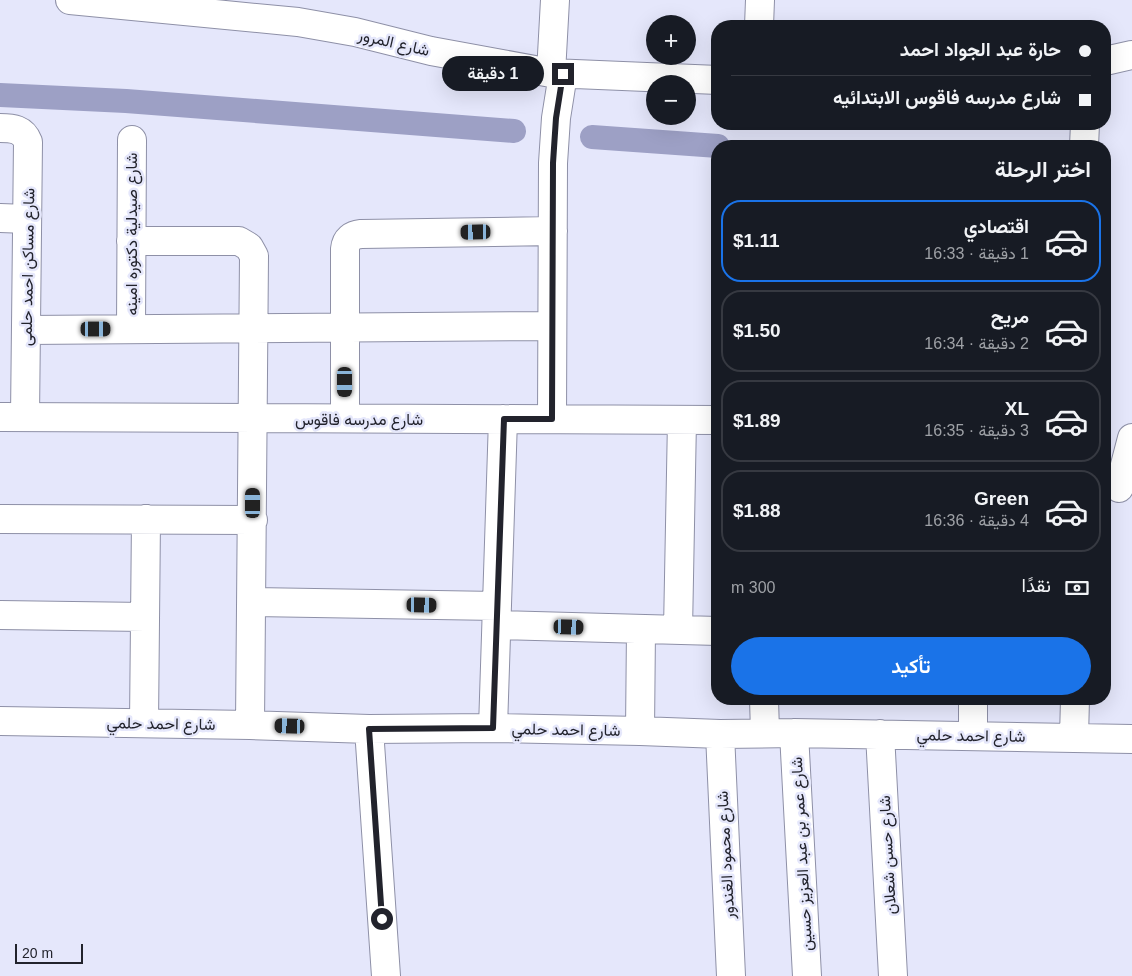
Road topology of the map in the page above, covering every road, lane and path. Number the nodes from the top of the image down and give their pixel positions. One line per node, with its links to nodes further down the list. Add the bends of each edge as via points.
1 (70, 0): 7 (street, شارع المرور, via 298,22)
2 (555, 0): 7 (street)
3 (760, 0): 4 (street)
4 (759, 20)
5 (1132, 55): 6 (street)
6 (1111, 60)
7 (557, 74): 8 (street, شارع المرور); 13 (street)
8 (711, 80)
9 (4, 128): 12 (street, شارع مساكن احمد حلمى, via 19,130 28,142)
10 (132, 140): 14 (street, شارع صيدلية دكتوره امينه)
11 (0, 218): 12 (street)
12 (27, 219): 19 (street, شارع مساكن احمد حلمى)
13 (553, 231): 15 (street); 17 (street, via 352,236 345,249)
14 (131, 241): 16 (street, via 244,243 254,256); 18 (street, شارع صيدلية دكتوره امينه)
15 (552, 326): 17 (street); 24 (street)
16 (254, 328): 17 (street); 18 (street); 21 (street)
17 (345, 328): 22 (street)
18 (131, 329): 19 (street)
19 (26, 330): 20 (street, شارع مساكن احمد حلمى)
20 (12, 417): 21 (street, شارع مدرسه فاقوس)
21 (253, 418): 22 (street, شارع مدرسه فاقوس); 31 (street)
22 (345, 418): 23 (street, شارع مدرسه فاقوس)
23 (504, 419): 24 (street, شارع مدرسه فاقوس); 34 (street)
24 (552, 419): 25 (street, شارع مدرسه فاقوس)
25 (682, 420): 26 (street, شارع مدرسه فاقوس); 37 (street)
26 (711, 420)
27 (1132, 438): 28 (street)
28 (1119, 487)
29 (0, 518): 30 (street)
30 (146, 519): 31 (street); 35 (street)
31 (253, 520): 32 (street)
32 (252, 602): 34 (street); 44 (street)
33 (0, 615): 35 (street)
34 (497, 616): 36 (street); 45 (street)
35 (145, 617): 43 (street)
36 (640, 629): 37 (street); 47 (street)
37 (678, 630): 38 (street)
38 (711, 631)
39 (764, 705): 48 (street)
40 (973, 705): 52 (street)
41 (1074, 705): 53 (street)
42 (0, 721): 43 (street, شارع احمد حلمي)
43 (144, 723): 44 (street, شارع احمد حلمي)
44 (250, 725): 46 (street, شارع احمد حلمي)
45 (493, 728): 46 (street, شارع احمد حلمي); 47 (street, شارع احمد حلمي)
46 (369, 729): 55 (street)
47 (640, 730): 50 (street, شارع احمد حلمي)
48 (765, 732): 49 (street, شارع احمد حلمي); 50 (street, شارع احمد حلمي)
49 (794, 732): 51 (street, شارع احمد حلمي); 57 (street, شارع عمر بن عبد العزيز حسين)
50 (720, 734): 56 (street, شارع محمود الغندور)
51 (880, 734): 52 (street, شارع احمد حلمي); 58 (street, شارع حسن شعلان)
52 (973, 735): 53 (street, شارع احمد حلمي)
53 (1074, 737): 54 (street, شارع احمد حلمي)
54 (1132, 739)
55 (386, 976)
56 (731, 976)
57 (807, 976)
58 (893, 976)

